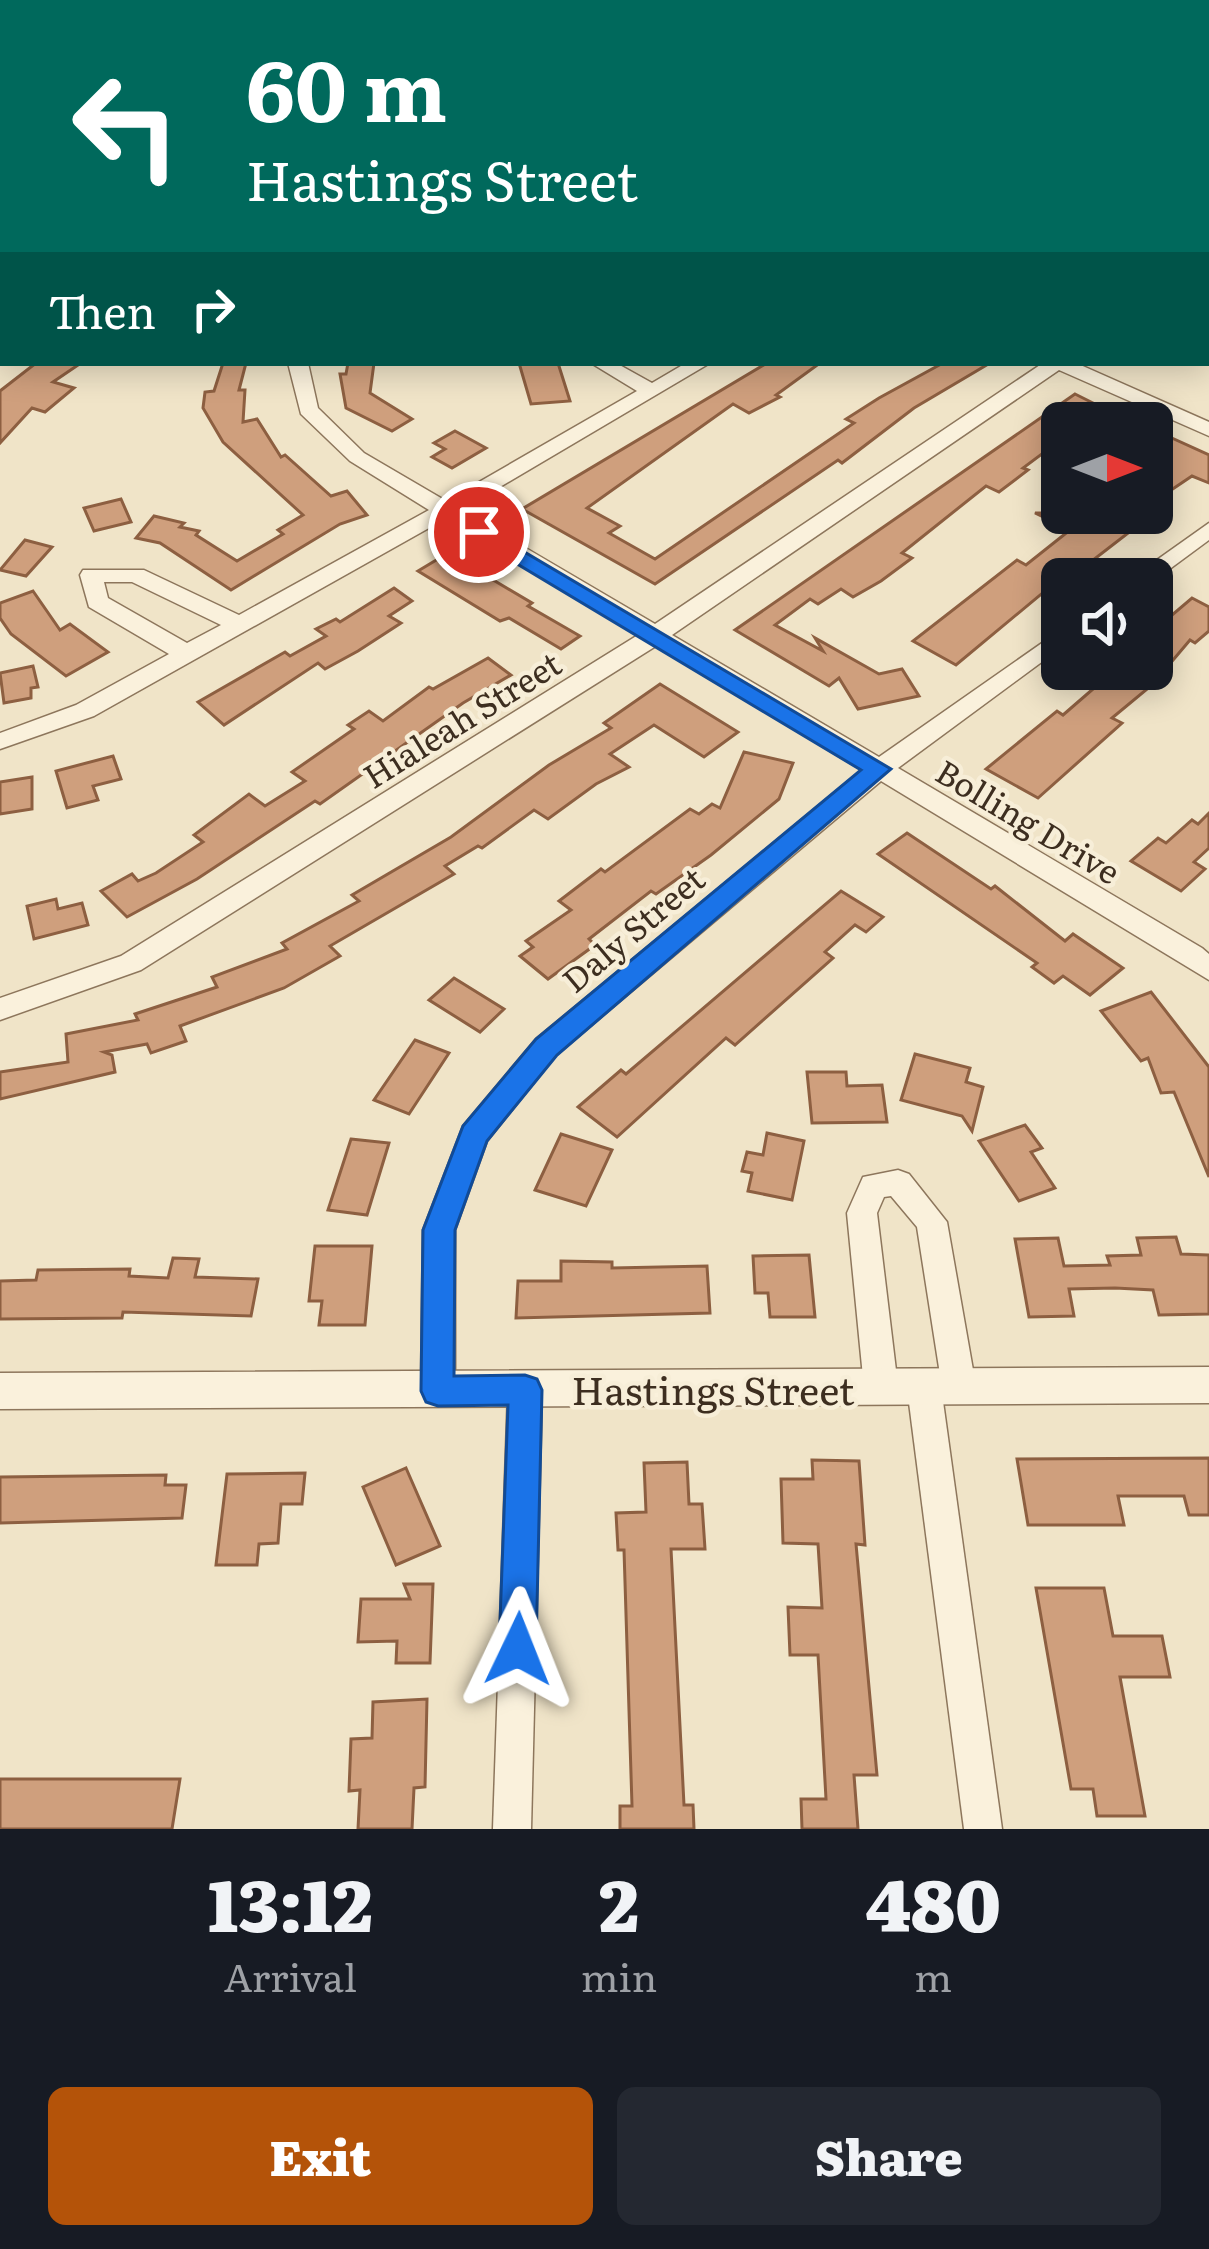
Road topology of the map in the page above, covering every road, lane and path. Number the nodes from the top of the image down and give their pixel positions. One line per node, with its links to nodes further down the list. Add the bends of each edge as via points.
1 (299, 366): 8 (street, Bolling Drive, via 308,410 357,457)
2 (606, 366): 6 (street)
3 (695, 366): 6 (street)
4 (1054, 366): 12 (street, Hialeah Street)
5 (1065, 366): 7 (street)
6 (652, 392): 8 (street)
7 (1209, 430)
8 (445, 511): 11 (street); 12 (street, Bolling Drive)
9 (1209, 530): 10 (street)
10 (1170, 558)
11 (239, 624): 14 (street); 14 (street, via 136,575 91,575 97,602)
12 (654, 636): 16 (street, Bolling Drive); 18 (street, Hialeah Street, via 131,963)
13 (1041, 651): 16 (street, Daly Street)
14 (187, 653): 15 (street, via 23,737)
15 (0, 741)
16 (879, 769): 17 (street, Bolling Drive); 24 (street, Daly Street, via 546,1047 474,1135 439,1230)
17 (1203, 954)
18 (0, 1009)
19 (1209, 1385): 21 (street, Hastings Street)
20 (881, 1387): 21 (street, Hastings Street); 21 (street, via 862,1213 874,1186 898,1183 932,1222); 22 (street, Hastings Street)
21 (942, 1387): 26 (street)
22 (525, 1390): 24 (street, Hastings Street); 25 (street)
23 (0, 1391): 24 (street, Hastings Street)
24 (438, 1391)
25 (512, 1829)
26 (983, 1829)

